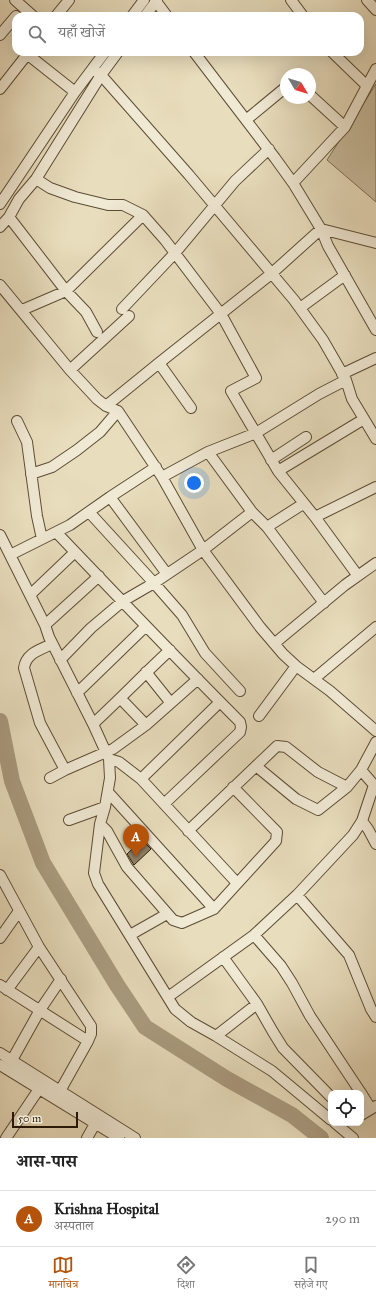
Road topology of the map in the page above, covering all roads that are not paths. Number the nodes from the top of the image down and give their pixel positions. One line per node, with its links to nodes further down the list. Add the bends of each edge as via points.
1 (15, 0): 7 (street)
2 (68, 0): 11 (street)
3 (144, 0): 12 (street)
4 (156, 0): 13 (street); 14 (street)
5 (291, 0): 15 (street)
6 (367, 0): 8 (street)
7 (23, 8): 9 (street); 10 (street)
8 (376, 10)
9 (20, 12)
10 (28, 12)
11 (59, 12)
12 (135, 12)
13 (148, 12)
14 (164, 12)
15 (300, 12)
16 (12, 21): 17 (street)
17 (0, 35)
18 (25, 56): 27 (street)
19 (32, 56): 29 (street)
20 (102, 56): 24 (street)
21 (115, 56): 26 (street)
22 (197, 56): 32 (street)
23 (336, 56): 28 (street)
24 (93, 68): 26 (street); 29 (street)
25 (376, 69): 28 (street)
26 (101, 75): 35 (street); 38 (street)
27 (2, 83)
28 (366, 85): 33 (street)
29 (74, 92): 37 (street)
30 (280, 92): 32 (street)
31 (316, 100): 33 (street)
32 (246, 120): 34 (street)
33 (345, 127): 36 (street)
34 (269, 149): 36 (street); 38 (street, via 235,181)
35 (36, 178): 39 (street, via 50,188 74,197 108,205 123,205); 40 (street, via 19,199)
36 (293, 183): 42 (street)
37 (0, 204)
38 (215, 206): 44 (street); 45 (street)
39 (142, 215): 44 (street); 48 (street)
40 (9, 217): 41 (street); 48 (street)
41 (0, 227)
42 (321, 229): 43 (street); 45 (street); 46 (street)
43 (376, 243)
44 (175, 253): 51 (street); 56 (street, via 126,313)
45 (271, 274): 49 (street); 51 (street)
46 (344, 275): 49 (street); 52 (street)
47 (0, 285): 50 (street)
48 (66, 291): 50 (street); 53 (street, via 86,312)
49 (300, 308): 57 (street, via 323,340)
50 (22, 310): 56 (street)
51 (221, 314): 55 (street); 63 (street, via 256,378 231,391)
52 (376, 330)
53 (97, 332)
54 (376, 358): 57 (street)
55 (159, 363): 58 (street); 59 (street)
56 (70, 370): 58 (street)
57 (344, 377): 61 (street, via 352,399); 63 (street)
58 (106, 406): 60 (street)
59 (191, 408)
60 (118, 411): 68 (street); 70 (street, via 100,432 77,450 52,466)
61 (364, 419): 65 (street); 69 (street)
62 (16, 421): 70 (street, via 27,442)
63 (256, 433): 66 (street); 67 (street)
64 (306, 437): 67 (street)
65 (376, 438)
66 (208, 452): 71 (street); 76 (street)
67 (271, 460): 69 (street)
68 (156, 468): 71 (street); 73 (street)
69 (278, 471): 74 (street)
70 (31, 474): 81 (street)
71 (162, 477): 82 (street)
72 (376, 487): 77 (street)
73 (110, 497): 75 (street); 86 (street)
74 (303, 504): 77 (street); 78 (street)
75 (88, 512): 79 (street); 89 (street)
76 (252, 512): 78 (street); 82 (street)
77 (315, 517): 88 (street)
78 (267, 527): 92 (street)
79 (56, 532): 81 (street); 83 (street)
80 (0, 535): 84 (street)
81 (42, 539): 84 (street)
82 (203, 550): 86 (street); 96 (street, via 260,627)
83 (75, 552): 87 (street); 90 (street)
84 (10, 556): 90 (street)
85 (376, 564): 88 (street)
86 (167, 574): 89 (street)
87 (99, 576): 91 (street); 93 (street)
88 (358, 576): 92 (street)
89 (154, 582): 91 (street); 104 (street, via 182,615 205,653)
90 (30, 595): 93 (street)
91 (123, 601): 94 (street); 99 (street, via 91,628)
92 (324, 603): 96 (street)
93 (45, 625): 97 (street)
94 (146, 626): 98 (street); 105 (street)
95 (376, 627): 103 (street)
96 (275, 643): 100 (street)
97 (52, 644): 99 (street); 116 (street, via 29,656 24,668 40,723)
98 (170, 650): 101 (street); 102 (street)
99 (60, 660): 105 (street)
100 (296, 666): 103 (street); 109 (street)
101 (146, 672): 106 (street); 107 (street)
102 (198, 679): 107 (street); 108 (street)
103 (314, 679): 112 (street)
104 (240, 691)
105 (77, 693): 110 (street)
106 (121, 699): 110 (street); 111 (street)
107 (170, 702): 111 (street)
108 (220, 702): 119 (street); 123 (street, via 240,722 240,732)
109 (259, 716)
110 (93, 724): 114 (street)
111 (146, 725): 114 (street)
112 (376, 731)
113 (375, 747): 117 (street)
114 (107, 756): 116 (street); 119 (street); 122 (street, via 110,778)
115 (256, 766): 120 (street); 121 (street, via 277,746 282,746 318,772); 121 (street, via 296,798 318,810)
116 (65, 770): 118 (street)
117 (361, 770): 121 (street); 126 (street, via 374,786)
118 (50, 778)
119 (141, 779): 123 (street)
120 (233, 787): 128 (street); 131 (street, via 277,832 276,841)
121 (347, 787)
122 (108, 792): 124 (street); 133 (street)
123 (164, 804): 128 (street)
124 (105, 807): 125 (street); 127 (street)
125 (68, 820)
126 (362, 821): 129 (street); 132 (street, via 353,835)
127 (100, 824): 135 (street, via 107,831 127,867); 137 (street, via 94,873)
128 (188, 831): 131 (street)
129 (376, 844)
130 (0, 875): 134 (street)
131 (237, 883): 133 (street)
132 (297, 895): 136 (street); 146 (street, via 349,955)
133 (214, 909): 135 (street, via 182,923 173,920)
134 (19, 911): 138 (street); 139 (street)
135 (167, 914): 137 (street)
136 (254, 935): 140 (street); 153 (street, via 292,982 310,1016)
137 (130, 936): 143 (street)
138 (0, 938)
139 (39, 947): 141 (street); 142 (street)
140 (223, 957): 143 (street); 144 (street)
141 (61, 979): 145 (street); 148 (street, via 91,1026)
142 (4, 988): 145 (street)
143 (168, 998): 147 (street, via 175,1009 191,1022)
144 (257, 1004): 147 (street); 155 (street, via 283,1048)
145 (40, 1010): 148 (street); 150 (street)
146 (376, 1017)
147 (216, 1036): 159 (street, via 272,1071)
148 (88, 1041): 154 (street)
149 (0, 1053): 150 (street)
150 (12, 1060): 154 (street)
151 (0, 1065): 152 (street)
152 (39, 1089): 160 (street); 162 (street)
153 (359, 1090)
154 (60, 1092): 165 (street)
155 (328, 1094)
156 (364, 1096): 157 (street)
157 (374, 1107): 158 (street)
158 (364, 1113)
159 (328, 1118)
160 (95, 1124): 163 (street); 164 (street)
161 (347, 1126): 166 (street)
162 (6, 1138)
163 (87, 1138)
164 (119, 1138)
165 (134, 1138)
166 (353, 1138)

